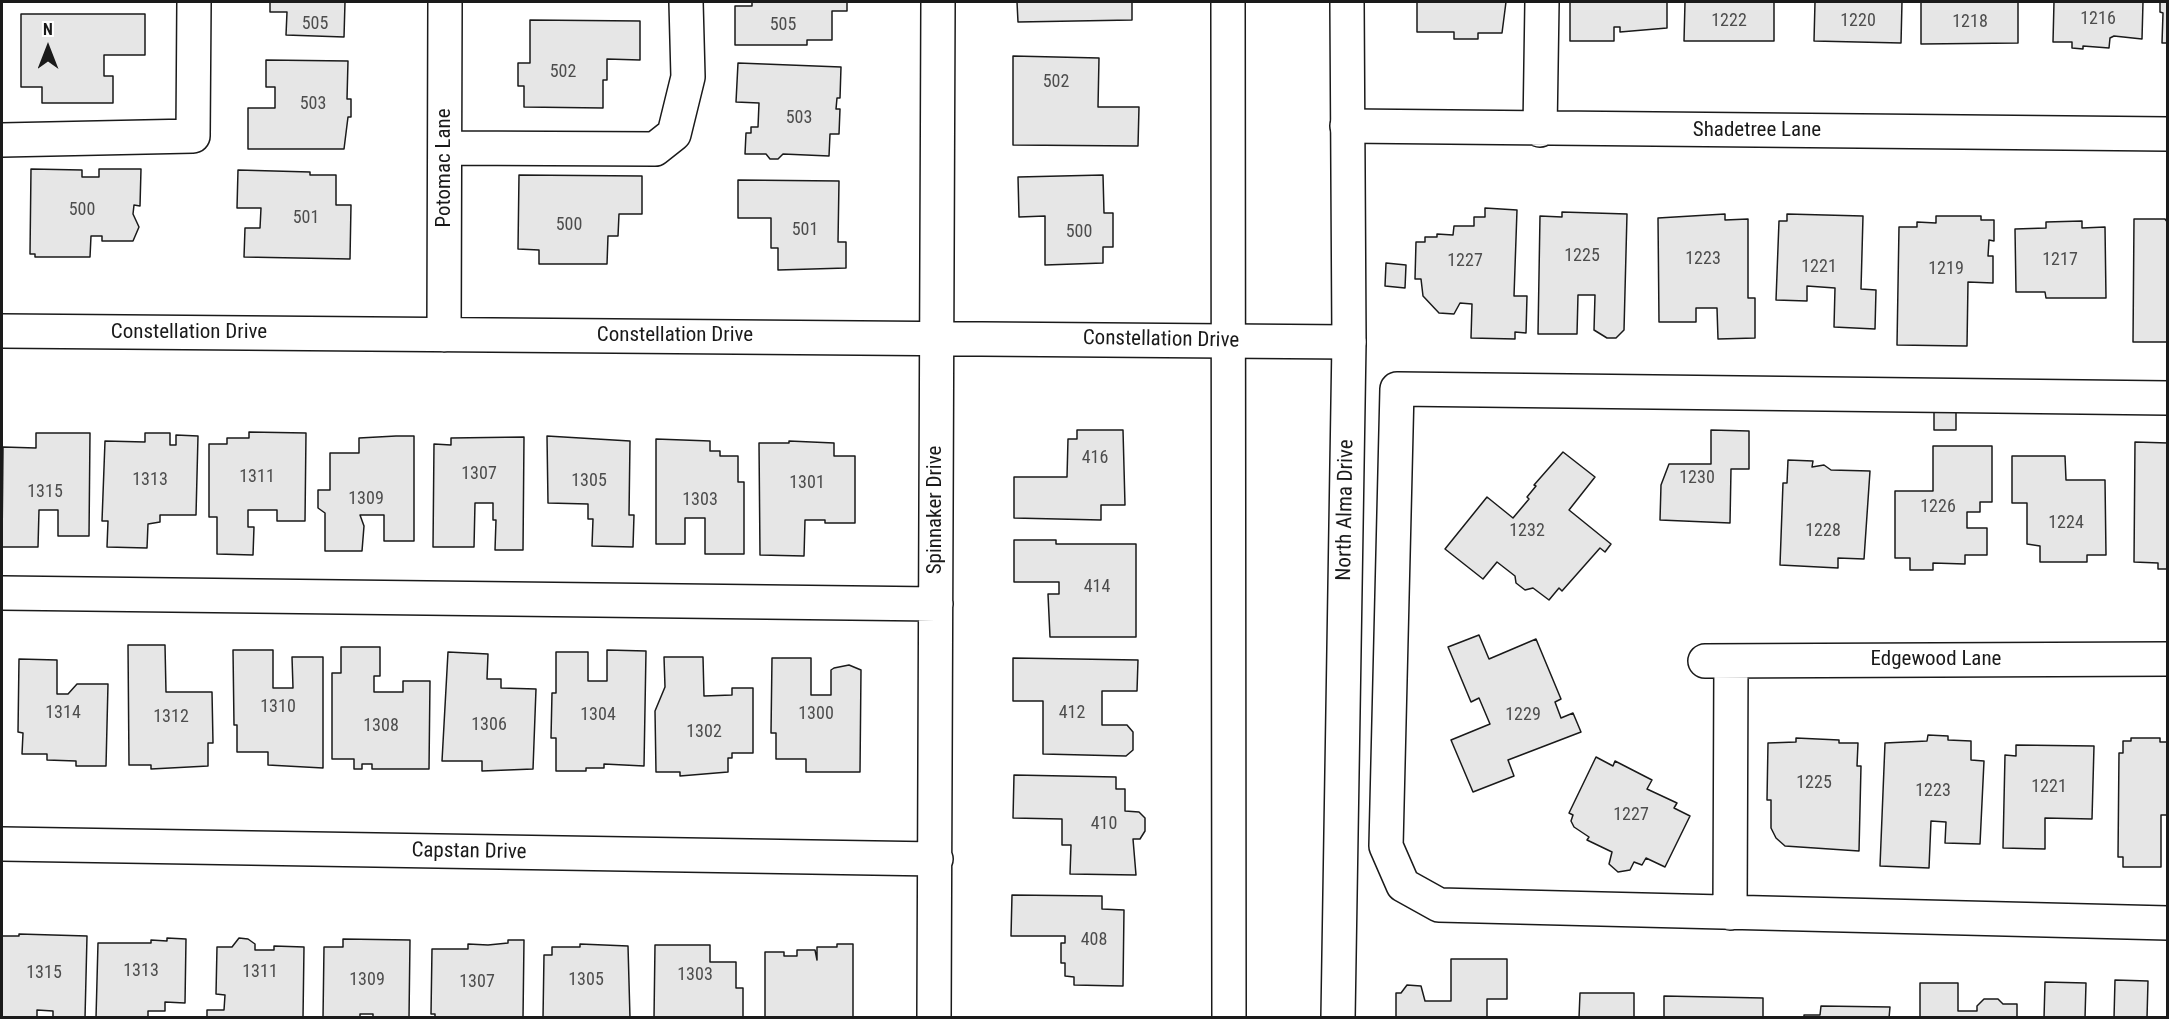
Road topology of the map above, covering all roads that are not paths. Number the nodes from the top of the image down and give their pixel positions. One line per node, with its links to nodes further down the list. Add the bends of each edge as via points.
1 (194, 2): 11 (street, via 193,136)
2 (446, 2): 12 (street, Potomac Lane)
3 (686, 2): 12 (street, via 688,77 674,134 656,149)
4 (938, 2): 15 (street, Spinnaker Drive)
5 (1228, 2): 16 (street)
6 (1347, 2): 8 (street, North Alma Drive)
7 (1542, 2): 9 (street)
8 (1347, 126): 9 (street, Shadetree Lane); 17 (street, North Alma Drive)
9 (1540, 130): 10 (street, Shadetree Lane)
10 (2168, 134)
11 (2, 140)
12 (445, 148): 14 (street, Potomac Lane)
13 (2, 332): 14 (street, Constellation Drive)
14 (444, 335): 15 (street, Constellation Drive)
15 (936, 338): 16 (street, Constellation Drive); 20 (street, Spinnaker Drive)
16 (1229, 341): 17 (street, Constellation Drive); 27 (street)
17 (1349, 342): 28 (street, North Alma Drive)
18 (2168, 398): 24 (street, via 1397,389 1386,846 1403,885 1439,905)
19 (2, 593): 20 (street)
20 (936, 604): 23 (street, Spinnaker Drive)
21 (2168, 659): 24 (street, Edgewood Lane, via 1718,661)
22 (2, 844): 23 (street, Capstan Drive)
23 (936, 859): 26 (street, Spinnaker Drive)
24 (1730, 913): 25 (street)
25 (2168, 923)
26 (934, 1017)
27 (1229, 1017)
28 (1338, 1017)

